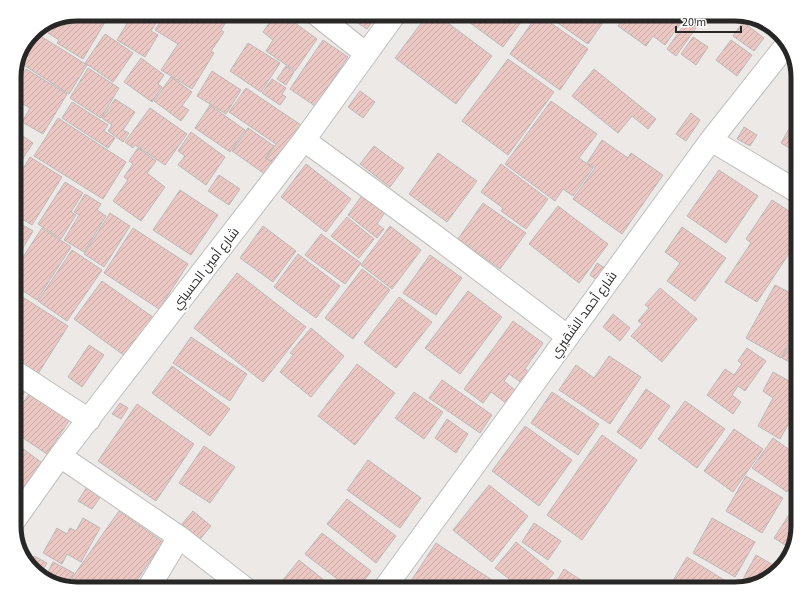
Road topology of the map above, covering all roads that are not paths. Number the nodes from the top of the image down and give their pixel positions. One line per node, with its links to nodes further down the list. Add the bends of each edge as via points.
1 (325, 21): 4 (street)
2 (390, 21): 4 (street, شارع أمين الحسيني)
3 (783, 49): 6 (street, شارع أحمد الشقيري)
4 (365, 53): 5 (street, شارع أمين الحسيني)
5 (304, 140): 8 (street); 10 (street, شارع أمين الحسيني)
6 (711, 140): 7 (street); 8 (street, شارع أحمد الشقيري)
7 (791, 188)
8 (567, 336): 16 (street, شارع أحمد الشقيري)
9 (21, 376): 10 (street)
10 (88, 420): 11 (street, شارع أمين الحسيني)
11 (60, 456): 12 (street, شارع أمين الحسيني); 13 (street)
12 (21, 512)
13 (179, 537): 14 (street); 15 (street)
14 (152, 582)
15 (237, 582)
16 (389, 582)

